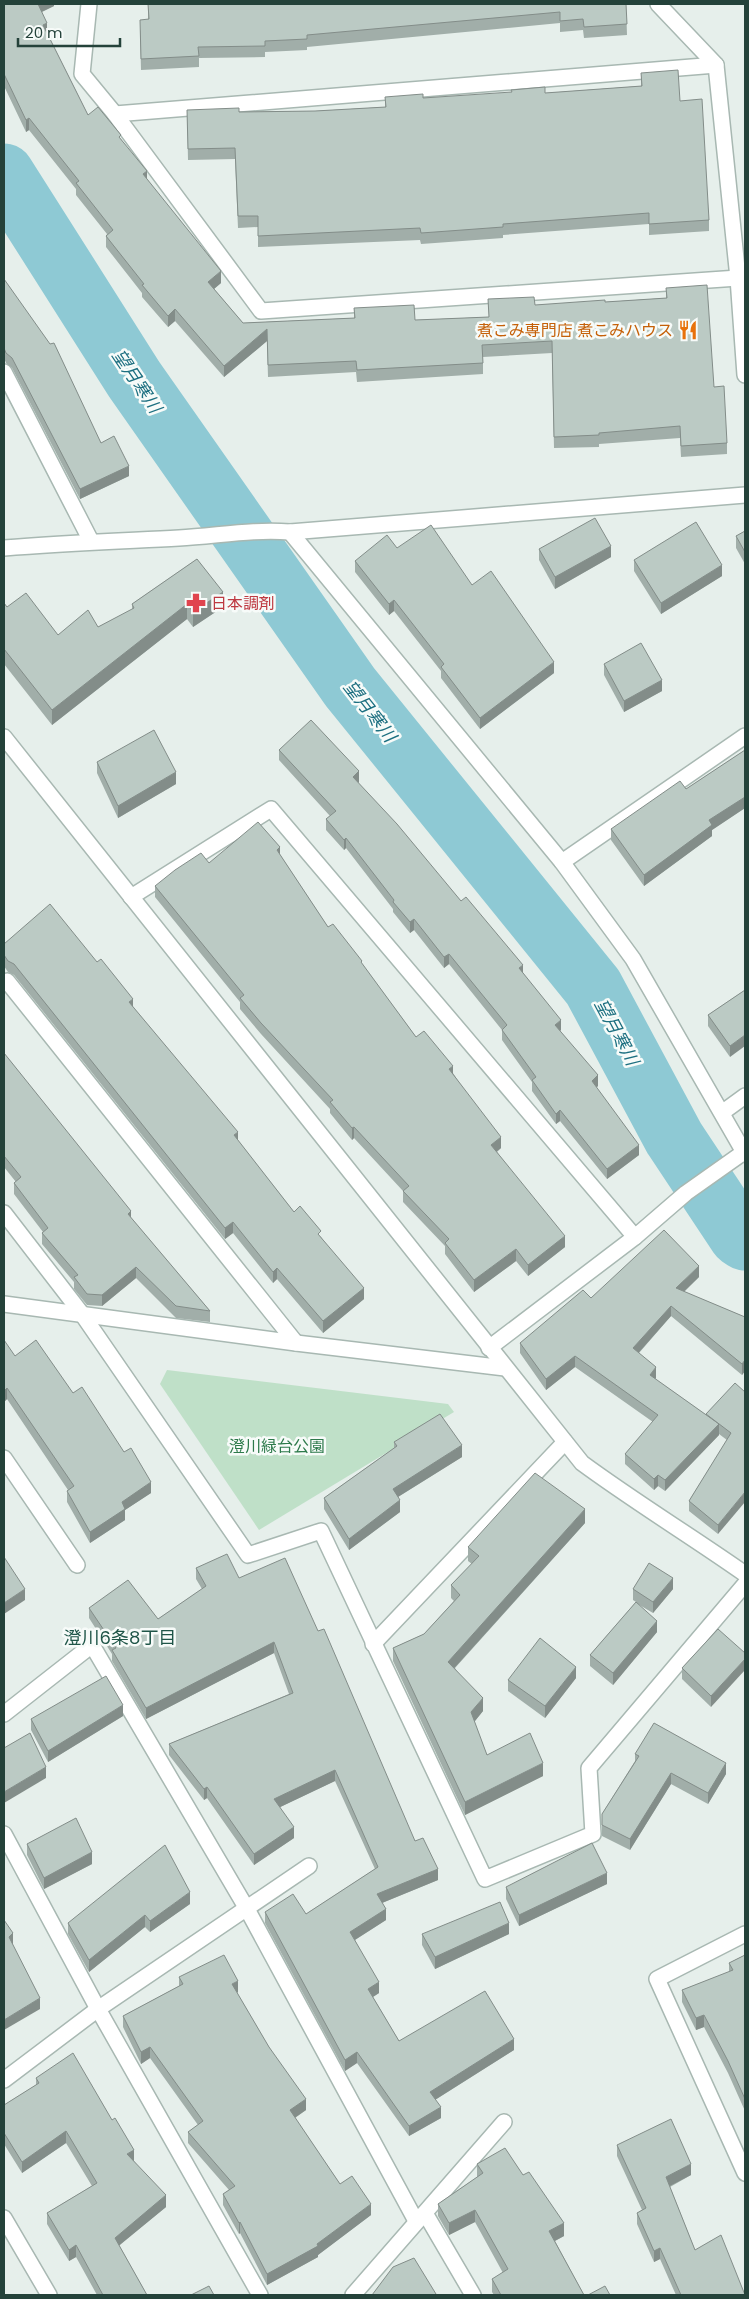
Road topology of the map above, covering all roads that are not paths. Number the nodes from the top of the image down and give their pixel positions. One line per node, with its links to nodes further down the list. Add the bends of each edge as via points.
1 (89, 4): 4 (street, via 82,74)
2 (658, 4): 3 (street)
3 (716, 65): 4 (street); 5 (street)
4 (115, 114): 5 (street, via 261,311)
5 (738, 278): 7 (street)
6 (4, 372): 10 (street)
7 (745, 375)
8 (745, 495): 9 (street)
9 (290, 532): 10 (street, via 262,530 181,538); 14 (street)
10 (91, 541): 11 (street)
11 (4, 548)
12 (745, 736): 14 (street)
13 (4, 737): 15 (street)
14 (562, 862): 18 (street, via 633,959)
15 (131, 896): 21 (street, via 271,809); 25 (street)
16 (4, 982): 24 (street, via 7,981)
17 (745, 1096): 18 (street)
18 (723, 1112): 19 (street)
19 (745, 1153): 21 (street, via 686,1193)
20 (4, 1213): 23 (street)
21 (634, 1238): 25 (street)
22 (4, 1304): 23 (street)
23 (82, 1314): 24 (street); 32 (street, via 248,1555 321,1531)
24 (296, 1343): 26 (street)
25 (489, 1348): 26 (street)
26 (505, 1368): 27 (street)
27 (565, 1442): 30 (street, via 582,1463); 32 (street)
28 (4, 1458): 29 (street)
29 (77, 1565)
30 (745, 1574)
31 (745, 1584): 32 (street, via 589,1768 593,1834 485,1879)
32 (373, 1644)
33 (4, 1714): 36 (street, via 92,1645)
34 (4, 1834): 38 (street)
35 (309, 1866): 36 (street)
36 (247, 1909): 38 (street); 42 (street)
37 (745, 1934): 41 (street, via 658,1979)
38 (98, 2009): 39 (street); 45 (street)
39 (4, 2080)
40 (504, 2122): 42 (street)
41 (745, 2173)
42 (420, 2217): 46 (street); 47 (street)
43 (4, 2218): 44 (street)
44 (49, 2295)
45 (260, 2295)
46 (353, 2295)
47 (472, 2295)

